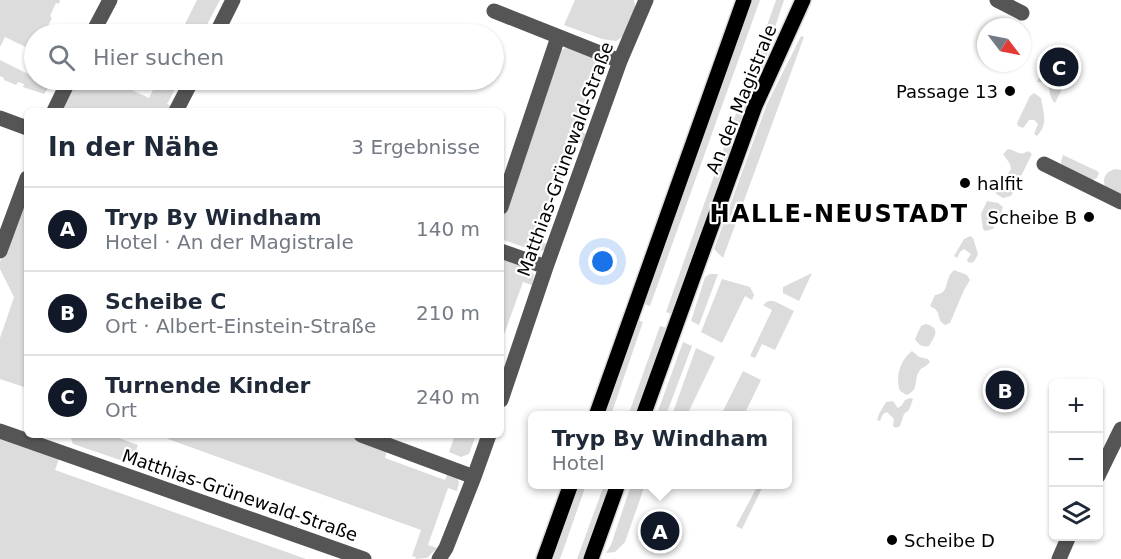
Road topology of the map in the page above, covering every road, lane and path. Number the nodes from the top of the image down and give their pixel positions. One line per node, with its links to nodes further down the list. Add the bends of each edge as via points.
1 (110, 0): 9 (street)
2 (234, 0): 10 (street)
3 (646, 0): 12 (street, Matthias-Grünewald-Straße)
4 (744, 0): 27 (main road, An der Magistrale)
5 (803, 0): 28 (main road, An der Magistrale, via 755,106)
6 (997, 0): 8 (street)
7 (494, 11): 11 (street)
8 (1022, 13)
9 (97, 24)
10 (221, 24)
11 (558, 36): 12 (street); 21 (street)
12 (620, 61): 25 (street, Matthias-Grünewald-Straße)
13 (64, 90): 15 (street)
14 (187, 90): 16 (street)
15 (55, 108)
16 (178, 108)
17 (0, 118): 18 (street)
18 (24, 127)
19 (1044, 164): 22 (street)
20 (24, 186): 23 (street)
21 (504, 198)
22 (1121, 202)
23 (0, 251)
24 (504, 252): 25 (street)
25 (546, 267): 26 (street, Matthias-Grünewald-Straße)
26 (505, 379)
27 (598, 411)
28 (645, 411)
29 (1121, 429): 36 (street)
30 (0, 432): 31 (street, Matthias-Grünewald-Straße)
31 (24, 436)
32 (32, 438): 35 (street, Matthias-Grünewald-Straße)
33 (370, 438): 37 (street)
34 (488, 438): 37 (street)
35 (48, 441): 41 (street, Matthias-Grünewald-Straße)
36 (1103, 466)
37 (474, 477): 42 (street)
38 (569, 489): 43 (main road)
39 (616, 489): 44 (main road)
40 (1068, 541): 45 (street)
41 (364, 559)
42 (439, 559)
43 (544, 559)
44 (591, 559)
45 (1059, 559)

